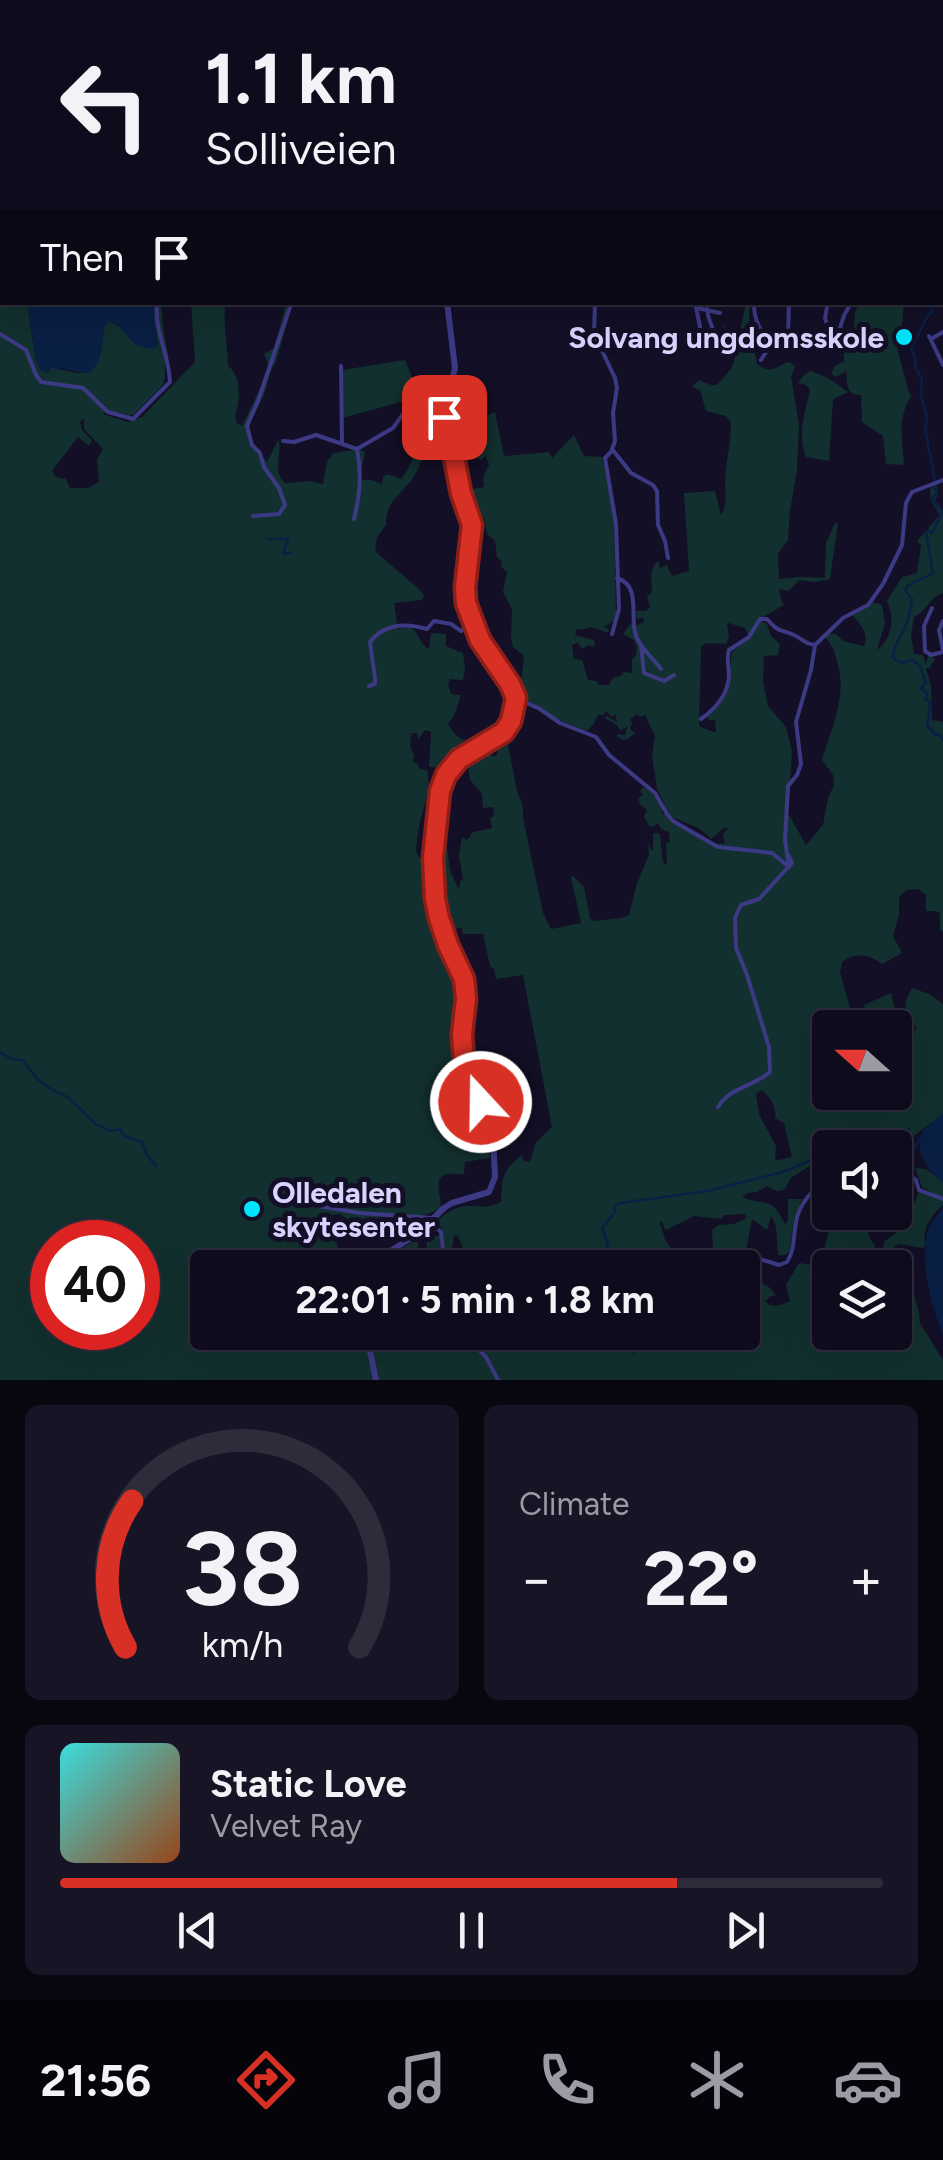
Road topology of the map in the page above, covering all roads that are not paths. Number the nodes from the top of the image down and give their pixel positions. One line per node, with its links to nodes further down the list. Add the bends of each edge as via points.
1 (157, 305): 15 (street, via 170,382 133,419 108,412 83,388 41,382 26,350)
2 (292, 305): 28 (street, via 247,426 285,506 278,514)
3 (447, 305): 22 (street, via 455,368)
4 (595, 305): 26 (street, via 594,334 617,388)
5 (696, 305): 11 (street); 17 (street, via 704,342)
6 (717, 305): 11 (street, via 718,312)
7 (754, 305): 19 (street, via 770,346)
8 (790, 305): 16 (street)
9 (828, 305): 12 (street)
10 (850, 305): 13 (street)
11 (707, 309): 17 (street)
12 (828, 328): 13 (street); 13 (street, via 818,348 834,346)
13 (838, 331)
14 (943, 332): 20 (street, via 930,337)
15 (0, 334)
16 (788, 337)
17 (716, 341): 18 (street)
18 (722, 355)
19 (761, 360)
20 (943, 365)
21 (341, 366): 24 (street)
22 (446, 403): 25 (street, via 411,403 393,428); 34 (street, via 445,434 472,525 464,594)
23 (284, 440): 24 (street, via 316,435)
24 (342, 444): 25 (street)
25 (356, 450): 29 (street)
26 (612, 450): 30 (street, via 657,491); 31 (street, via 606,460)
27 (938, 482): 37 (street, via 908,497 902,545 875,596)
28 (253, 516)
29 (354, 519)
30 (668, 558)
31 (617, 578): 35 (street); 36 (street, via 630,588)
32 (932, 608): 38 (street, via 924,626 925,651)
33 (943, 621): 38 (street)
34 (472, 624): 41 (street, via 461,631 434,621 427,629 385,629 370,642); 42 (street)
35 (612, 634)
36 (640, 645): 39 (street); 40 (street, via 644,673 664,681)
37 (815, 645): 43 (street, via 760,619 749,637 730,648 726,689); 44 (street, via 796,722 802,764 788,786)
38 (943, 651)
39 (661, 668)
40 (674, 676)
41 (370, 686)
42 (516, 698): 44 (street, via 596,736 674,820 718,847 768,852); 50 (street, via 506,730 455,762 440,791 435,899 464,979 464,1062 489,1120 496,1168 489,1192 452,1203)
43 (701, 719)
44 (789, 866): 45 (street, via 735,918 736,948 770,1072 728,1093)
45 (718, 1106)
46 (912, 1177): 48 (street, via 919,1190)
47 (812, 1194): 53 (street, via 799,1210 788,1262)
48 (943, 1199)
49 (318, 1206): 50 (street)
50 (430, 1219): 51 (street); 52 (street, via 441,1232)
51 (391, 1250)
52 (442, 1250)
53 (760, 1259)
54 (370, 1350): 56 (street)
55 (479, 1350): 57 (street)
56 (376, 1380)
57 (498, 1380)

